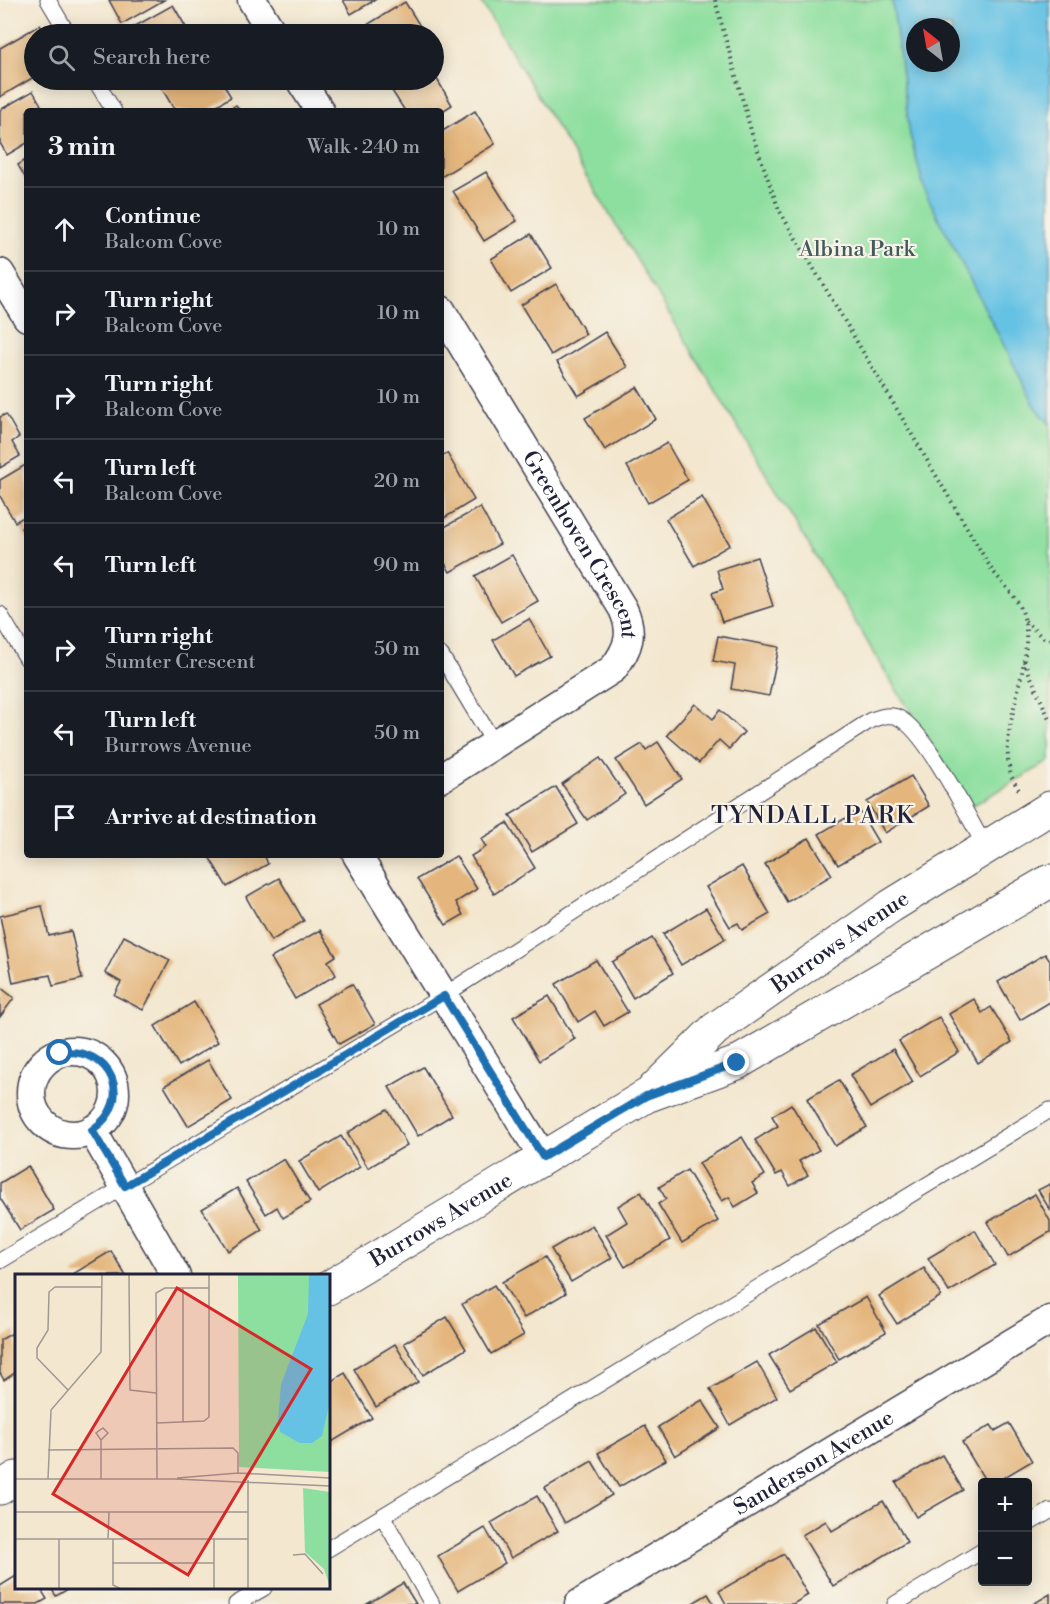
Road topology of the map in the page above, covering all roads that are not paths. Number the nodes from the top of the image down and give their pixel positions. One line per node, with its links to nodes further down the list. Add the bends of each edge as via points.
1 (48, 0): 3 (lane)
2 (252, 0): 4 (street)
3 (62, 24)
4 (267, 24)
5 (101, 90): 7 (lane)
6 (306, 90): 8 (street)
7 (112, 108)
8 (318, 108)
9 (0, 273): 10 (street)
10 (24, 312)
11 (444, 315): 15 (street, Greenhoven Crescent, via 624,609 630,626 625,654 614,669)
12 (0, 614): 13 (lane)
13 (24, 654)
14 (444, 660): 15 (lane)
15 (494, 743): 16 (street, Greenhoven Crescent)
16 (444, 776)
17 (1048, 815): 18 (street, Burrows Avenue)
18 (985, 846): 21 (lane, via 918,733 889,715 871,720); 22 (street, Burrows Avenue, via 891,906 715,1029)
19 (359, 858): 21 (street)
20 (1050, 880): 22 (street, Burrows Avenue, via 737,1063)
21 (444, 996): 25 (street); 26 (lane)
22 (646, 1096): 25 (street, Burrows Avenue)
23 (1050, 1110): 34 (lane)
24 (92, 1130): 26 (street)
25 (543, 1157): 29 (street, Burrows Avenue)
26 (125, 1186): 27 (lane); 28 (street)
27 (0, 1261)
28 (175, 1274)
29 (330, 1287)
30 (1050, 1320): 41 (street, Sanderson Avenue)
31 (15, 1479): 32 (street)
32 (0, 1488)
33 (1050, 1511): 35 (lane)
34 (383, 1517): 36 (lane); 40 (lane)
35 (1032, 1522)
36 (330, 1548)
37 (978, 1553): 42 (lane)
38 (261, 1589): 39 (lane)
39 (236, 1604)
40 (432, 1604)
41 (579, 1604)
42 (894, 1604)

